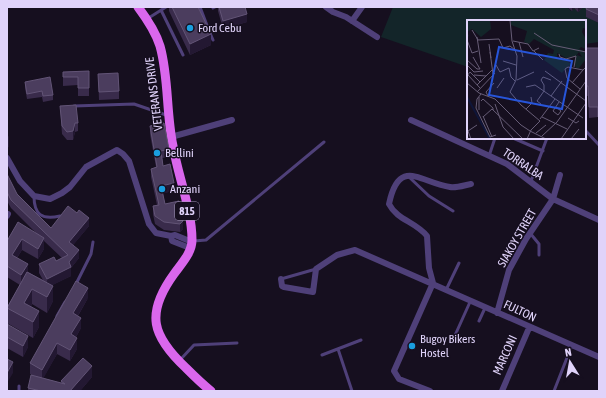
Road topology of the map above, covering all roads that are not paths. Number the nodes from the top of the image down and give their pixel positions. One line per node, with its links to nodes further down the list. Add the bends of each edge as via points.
1 (138, 7): 7 (main road, VETERANS DRIVE / 815)
2 (166, 7): 6 (lane)
3 (200, 7): 10 (lane)
4 (326, 7): 8 (street)
5 (362, 7): 8 (street)
6 (161, 10): 7 (lane); 11 (lane)
7 (147, 20): 13 (main road, VETERANS DRIVE / 815, via 160,46)
8 (352, 21): 9 (street)
9 (377, 37)
10 (213, 40)
11 (182, 55)
12 (65, 106): 13 (lane, via 134,104)
13 (168, 115): 17 (main road, VETERANS DRIVE / 815)
14 (232, 120): 17 (street)
15 (411, 120): 24 (street, TORRALBA)
16 (586, 131): 22 (lane)
17 (171, 137): 37 (main road, VETERANS DRIVE / 815)
18 (495, 139): 24 (lane)
19 (515, 139): 23 (lane)
20 (547, 139): 23 (lane)
21 (324, 142): 37 (lane, via 206,240)
22 (599, 145)
23 (543, 151): 28 (lane)
24 (489, 156): 28 (street, TORRALBA, via 507,164)
25 (7, 158): 30 (street, via 20,181)
26 (406, 175): 29 (street, via 413,174 452,187); 32 (lane, via 429,196); 42 (street, via 398,181 389,204 392,212 414,224 427,236 429,268)
27 (560, 175): 31 (street, SIAKOY STREET)
28 (531, 182): 31 (street, TORRALBA)
29 (471, 184)
30 (34, 196): 33 (lane, via 34,207 38,214 45,218); 37 (street, via 50,199 62,193 86,167 117,150 129,161 149,224 156,233 172,236 172,241)
31 (553, 199): 34 (street, TORRALBA); 35 (street, SIAKOY STREET)
32 (453, 211)
33 (60, 216)
34 (599, 220)
35 (530, 233): 38 (lane, via 540,244); 48 (street, SIAKOY STREET, via 509,270)
36 (94, 242): 43 (lane)
37 (191, 245): 59 (main road, via 189,254 161,292 157,306 158,332 163,343)
38 (539, 255)
39 (459, 263): 44 (lane)
40 (316, 269): 41 (lane); 41 (street, via 313,292 284,287); 42 (street, FULTON, via 337,255 355,250)
41 (282, 278)
42 (433, 283): 44 (street, FULTON); 64 (street, via 394,369 399,379)
43 (74, 289)
44 (446, 290): 46 (street, FULTON)
45 (66, 300): 49 (lane)
46 (470, 302): 47 (street, FULTON); 53 (lane)
47 (485, 308): 48 (street, FULTON); 50 (lane)
48 (497, 313): 51 (street, FULTON)
49 (56, 318)
50 (479, 321)
51 (529, 328): 55 (street, FULTON); 65 (street, MARCONI)
52 (361, 340): 56 (lane)
53 (452, 342)
54 (237, 343): 59 (lane, via 194,345)
55 (572, 345): 58 (street, FULTON); 66 (lane)
56 (338, 349): 57 (lane); 63 (lane)
57 (322, 355)
58 (599, 357)
59 (179, 362): 62 (main road)
60 (18, 386): 61 (lane)
61 (18, 391)
62 (211, 391)
63 (352, 391)
64 (430, 391)
65 (502, 391)
66 (554, 391)

